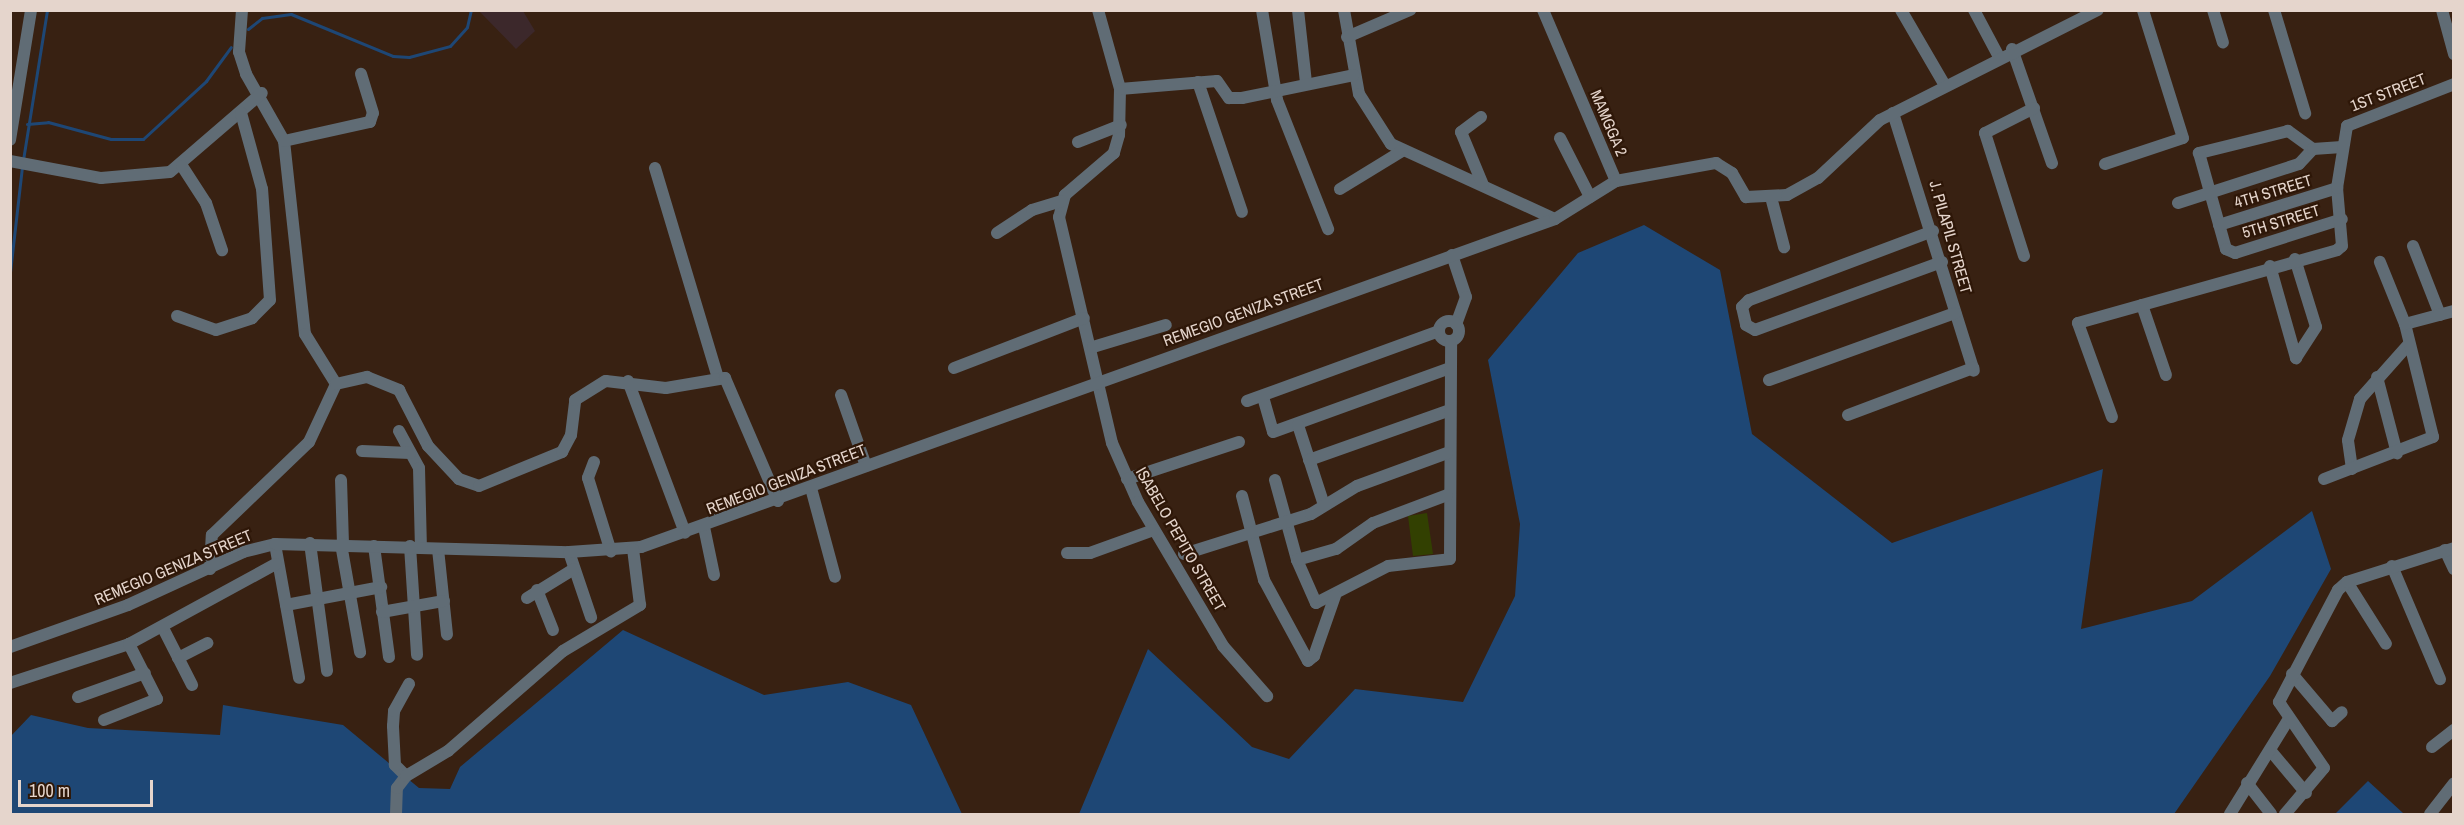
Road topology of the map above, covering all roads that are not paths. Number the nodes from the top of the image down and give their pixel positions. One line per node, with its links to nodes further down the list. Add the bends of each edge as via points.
1 (31, 10): 37 (street)
2 (242, 10): 29 (street, via 239,52 246,74)
3 (1098, 10): 27 (street)
4 (1262, 10): 28 (street)
5 (1298, 10): 24 (street)
6 (1344, 10): 16 (street)
7 (1410, 10): 16 (street)
8 (1543, 10): 48 (street, MAMGGA 2)
9 (1901, 10): 25 (street)
10 (2098, 10): 18 (street)
11 (2143, 10): 45 (street, via 2183,138)
12 (2212, 10): 17 (street)
13 (2274, 10): 33 (street)
14 (2442, 10): 19 (street)
15 (1978, 12): 20 (street)
16 (1347, 37): 22 (street)
17 (2223, 43)
18 (2012, 49): 20 (street); 30 (street)
19 (2454, 54)
20 (1999, 57): 25 (street)
21 (361, 74): 38 (street, via 373,113 370,122)
22 (1354, 75): 24 (street); 42 (street, via 1373,123)
23 (1198, 82): 27 (street); 28 (street, via 1219,81 1232,99); 57 (street)
24 (1306, 82): 28 (street)
25 (1944, 84): 32 (street)
26 (2454, 84): 40 (street, 1ST STREET, via 2353,121)
27 (1120, 89): 35 (street)
28 (1274, 89): 61 (street)
29 (262, 93): 31 (street); 38 (street)
30 (2034, 108): 43 (street); 68 (street, via 1985,133)
31 (241, 113): 46 (street); 77 (street, via 262,189 270,300 252,318 216,330)
32 (1893, 113): 54 (street, via 1818,178 1795,192); 62 (street, J. PILAPIL STREET)
33 (2305, 113)
34 (1481, 117): 49 (street, via 1461,132)
35 (1121, 125): 39 (street); 55 (street, via 1114,153)
36 (1560, 138): 53 (street)
37 (10, 140)
38 (284, 141): 94 (street, via 302,322)
39 (1078, 142)
40 (2343, 147): 41 (street); 50 (street, 1ST STREET)
41 (2313, 150): 52 (street, via 2300,164); 52 (street, via 2288,131 2199,153)
42 (1402, 151): 49 (street); 51 (street)
43 (2052, 162)
44 (20, 163): 46 (street, via 102,178 142,178)
45 (2105, 164)
46 (182, 166): 66 (street, via 206,203)
47 (655, 168): 90 (street)
48 (1616, 181): 53 (street, MAMGGA 2); 54 (street, via 1716,163 1732,172 1746,197)
49 (1482, 185): 58 (street)
50 (2337, 188): 59 (street, 1ST STREET); 60 (street, 4TH STREET)
51 (1340, 189)
52 (2209, 193): 56 (street); 60 (street)
53 (1590, 197): 58 (street, MAMGGA 2)
54 (1771, 197): 65 (street)
55 (1062, 201): 63 (street, via 1032,210); 78 (street, ISABELO PEPITO STREET, via 1061,231)
56 (2178, 203)
57 (1242, 212)
58 (1555, 219): 67 (street, REMEGIO GENIZA STREET)
59 (2342, 219): 60 (street, 5TH STREET, via 2230,251); 69 (street, 1ST STREET, via 2342,246)
60 (2219, 225)
61 (1328, 229)
62 (1933, 231): 70 (street, J. PILAPIL STREET); 70 (street, via 1749,300 1742,307 1746,325 1755,330)
63 (997, 233)
64 (2413, 246): 76 (street)
65 (1784, 247)
66 (222, 250)
67 (1452, 255): 79 (street, via 1466,297); 93 (street, REMEGIO GENIZA STREET)
68 (2024, 256)
69 (2295, 260): 72 (street); 72 (street, via 2316,327 2296,358)
70 (1942, 262): 75 (street, J. PILAPIL STREET)
71 (2380, 262): 80 (street)
72 (2270, 266): 73 (street)
73 (2142, 305): 88 (street); 100 (street, via 2078,323)
74 (2454, 311): 76 (street)
75 (1955, 313): 91 (street); 99 (street, J. PILAPIL STREET, via 1974,369)
76 (2440, 315): 80 (street)
77 (177, 316)
78 (1083, 318): 85 (street, ISABELO PEPITO STREET); 86 (street)
79 (1456, 324): 82 (street, via 1444,323); 83 (street, via 1459,334)
80 (2405, 324): 84 (street)
81 (1166, 325): 85 (street)
82 (1440, 331): 83 (street); 96 (street)
83 (1451, 341): 87 (street)
84 (2408, 345): 89 (street); 107 (street, via 2433,437)
85 (1093, 347): 93 (street, ISABELO PEPITO STREET)
86 (954, 368)
87 (1447, 369): 98 (street); 101 (street)
88 (2166, 375)
89 (2377, 377): 107 (street); 111 (street, via 2360,399 2351,423 2347,453)
90 (718, 378): 92 (street, via 666,388); 119 (street, via 730,382)
91 (1769, 380)
92 (628, 381): 94 (street, via 606,381 579,396 562,452 479,486 459,479 428,446 399,390 367,377); 124 (street)
93 (1100, 381): 110 (street, REMEGIO GENIZA STREET); 112 (street, ISABELO PEPITO STREET, via 1112,442)
94 (336, 384): 141 (street, via 309,442 212,535)
95 (841, 395): 110 (street)
96 (1263, 397): 97 (street); 101 (street, via 1273,432)
97 (1247, 402)
98 (1447, 411): 106 (street); 108 (street)
99 (1848, 415)
100 (2112, 417)
101 (1298, 425): 108 (street)
102 (399, 431): 105 (street)
103 (1239, 442): 112 (street)
104 (362, 451): 105 (street)
105 (410, 453): 130 (street, via 419,468)
106 (1447, 453): 117 (street); 120 (street)
107 (2397, 453): 111 (street)
108 (1309, 460): 120 (street)
109 (594, 462): 135 (street, via 588,478)
110 (866, 466): 116 (street, REMEGIO GENIZA STREET)
111 (2352, 469): 113 (street)
112 (1127, 479): 123 (street, ISABELO PEPITO STREET)
113 (2324, 479)
114 (341, 480): 128 (street)
115 (1275, 480): 121 (street)
116 (811, 488): 119 (street, REMEGIO GENIZA STREET); 145 (street)
117 (1447, 495): 138 (street, via 1373,523 1336,549); 150 (street, via 1454,550 1450,559 1388,566)
118 (1242, 496): 125 (street)
119 (778, 501): 122 (street, REMEGIO GENIZA STREET)
120 (1323, 502): 121 (street, via 1319,510)
121 (1288, 522): 125 (street); 138 (street)
122 (704, 527): 124 (street, REMEGIO GENIZA STREET); 144 (street)
123 (1154, 530): 136 (street, via 1090,553); 179 (street, ISABELO PEPITO STREET, via 1223,646)
124 (685, 533): 132 (street, REMEGIO GENIZA STREET)
125 (1253, 533): 137 (street); 159 (street, via 1264,580 1308,661)
126 (310, 543): 127 (street, REMEGIO GENIZA STREET); 128 (street, REMEGIO GENIZA STREET); 152 (street)
127 (275, 544): 139 (street); 141 (street, REMEGIO GENIZA STREET, via 243,552)
128 (342, 544): 129 (street, REMEGIO GENIZA STREET); 149 (street)
129 (374, 546): 130 (street, REMEGIO GENIZA STREET); 147 (street)
130 (415, 547): 131 (street, REMEGIO GENIZA STREET); 156 (street)
131 (438, 549): 134 (street, REMEGIO GENIZA STREET); 153 (street)
132 (633, 549): 135 (street, REMEGIO GENIZA STREET); 187 (street, via 640,605 563,651 448,751)
133 (2450, 549): 140 (street); 143 (street)
134 (569, 552): 135 (street, REMEGIO GENIZA STREET); 142 (street)
135 (611, 552)
136 (1067, 553)
137 (1184, 554)
138 (1297, 560): 154 (street)
139 (276, 564): 155 (street); 160 (street)
140 (2392, 566): 146 (street); 175 (street)
141 (210, 568): 166 (street, REMEGIO GENIZA STREET, via 128,606)
142 (574, 569): 148 (street); 158 (street)
143 (2454, 569)
144 (714, 575)
145 (835, 577)
146 (2347, 582): 165 (street); 173 (street)
147 (381, 587): 149 (street); 157 (street)
148 (537, 590): 151 (street); 161 (street)
149 (348, 593): 152 (street); 167 (street)
150 (1335, 596): 154 (street); 159 (street)
151 (527, 598)
152 (316, 599): 155 (street); 171 (street)
153 (444, 601): 156 (street); 162 (street)
154 (1316, 603): 159 (street)
155 (286, 604): 174 (street)
156 (412, 606): 157 (street); 168 (street)
157 (382, 612): 169 (street)
158 (591, 617)
159 (1325, 623)
160 (163, 628): 164 (street); 170 (street)
161 (553, 630)
162 (447, 635)
163 (207, 643): 170 (street)
164 (129, 644): 172 (street); 176 (street)
165 (2386, 644)
166 (10, 647)
167 (360, 652)
168 (417, 655)
169 (389, 657)
170 (178, 658): 178 (street)
171 (327, 671)
172 (145, 673): 180 (street); 182 (street, via 156,702)
173 (2292, 674): 181 (street, via 2332,721); 183 (street, via 2278,702)
174 (300, 678)
175 (2440, 679)
176 (10, 683)
177 (409, 684): 187 (street, via 394,711 393,726 395,765)
178 (192, 685)
179 (1267, 696)
180 (78, 697)
181 (2343, 712)
182 (104, 720)
183 (2288, 720): 186 (street); 190 (street, via 2324,768)
184 (2454, 730): 185 (street)
185 (2432, 747)
186 (2270, 750): 188 (street); 190 (street)
187 (406, 776): 191 (street, via 397,788)
188 (2247, 783): 192 (street); 193 (street)
189 (2454, 783): 195 (street)
190 (2306, 793): 194 (street)
191 (396, 814)
192 (2230, 814)
193 (2271, 814)
194 (2285, 814)
195 (2430, 814)

